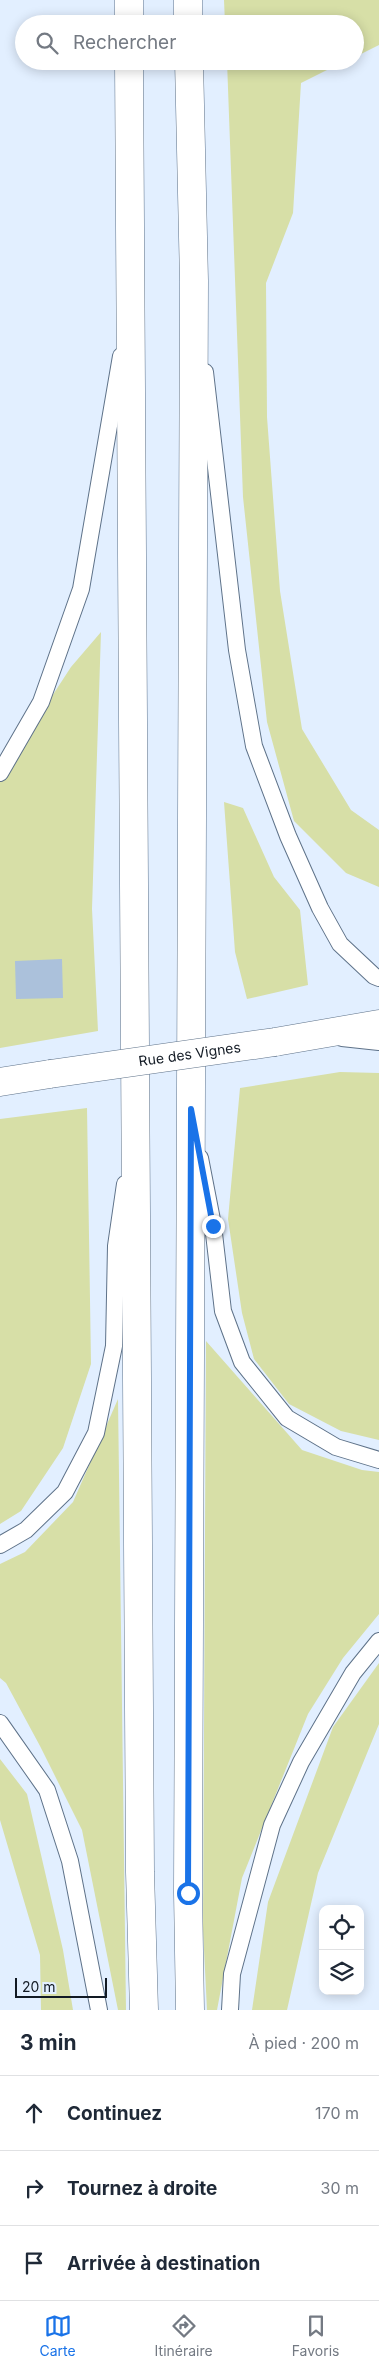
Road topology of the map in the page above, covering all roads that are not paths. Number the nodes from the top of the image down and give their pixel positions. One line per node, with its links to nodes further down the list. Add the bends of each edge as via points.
1 (129, 0): 3 (main road)
2 (188, 0): 4 (main road)
3 (129, 15)
4 (188, 15)
5 (129, 70): 8 (main road)
6 (189, 70): 7 (main road)
7 (194, 281): 10 (lane, via 237,650 254,746 320,908 340,944); 15 (main road)
8 (131, 297): 9 (lane, via 81,589 41,702); 16 (main road)
9 (0, 773)
10 (379, 978)
11 (379, 1024): 12 (main road, Rue des Vignes)
12 (318, 1035): 13 (lane); 14 (main road, Rue des Vignes, bridge)
13 (379, 1042)
14 (0, 1082)
15 (191, 1109): 17 (lane, via 213,1226 223,1311 242,1362 287,1418 336,1447); 23 (main road)
16 (135, 1122): 18 (lane, via 116,1246 114,1346 96,1433 64,1492 26,1530); 22 (main road)
17 (379, 1460)
18 (0, 1545)
19 (379, 1641): 24 (lane, via 338,1697 301,1762 272,1825 232,1974)
20 (0, 1723): 21 (lane, via 47,1790 70,1861)
21 (99, 2010)
22 (144, 2010)
23 (190, 2010)
24 (230, 2010)

